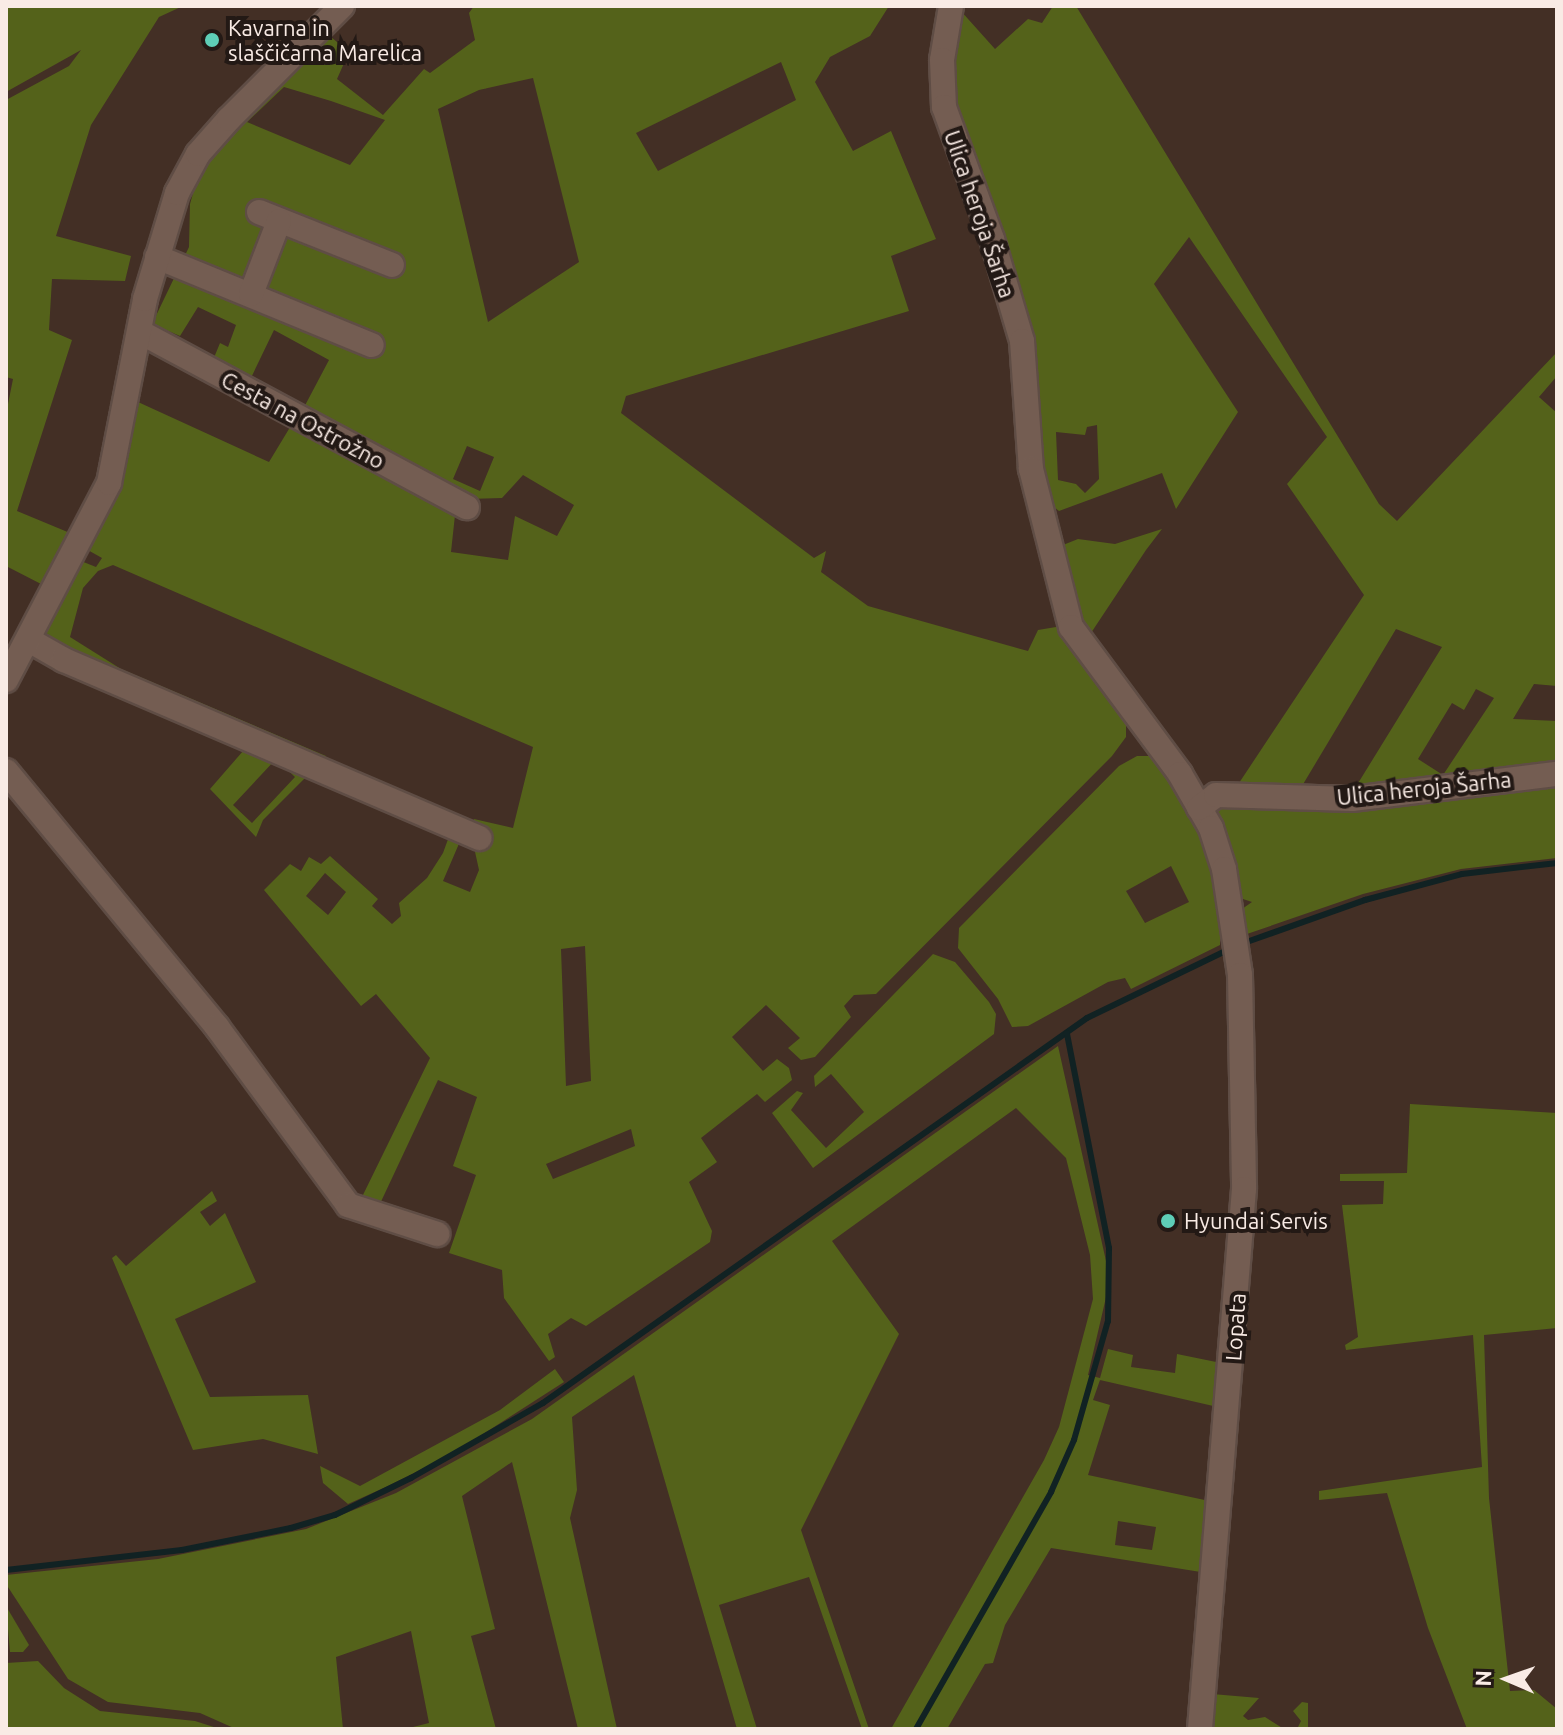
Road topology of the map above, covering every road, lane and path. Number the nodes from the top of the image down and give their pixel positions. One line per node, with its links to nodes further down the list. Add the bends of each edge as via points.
1 (342, 6): 3 (street, via 198,154 177,193)
2 (951, 6): 13 (street, Ulica heroja Šarha, via 942,60 944,107 1022,341 1031,469 1071,627 1180,774)
3 (157, 257): 5 (street); 6 (street)
4 (392, 265): 5 (street, via 269,216)
5 (251, 294): 7 (street)
6 (140, 332): 8 (street, Cesta na Ostrožno); 9 (street, via 109,483)
7 (372, 345)
8 (467, 507)
9 (29, 640): 10 (street); 14 (street, via 64,660)
10 (6, 680)
11 (6, 771): 16 (street, via 217,1027 348,1205)
12 (1557, 774): 13 (street, Ulica heroja Šarha, via 1352,799 1216,795)
13 (1199, 808): 15 (street, Ulica heroja Šarha, via 1224,869)
14 (479, 838)
15 (1230, 925): 17 (street, Lopata, via 1240,975 1244,1189)
16 (437, 1234)
17 (1200, 1729)

